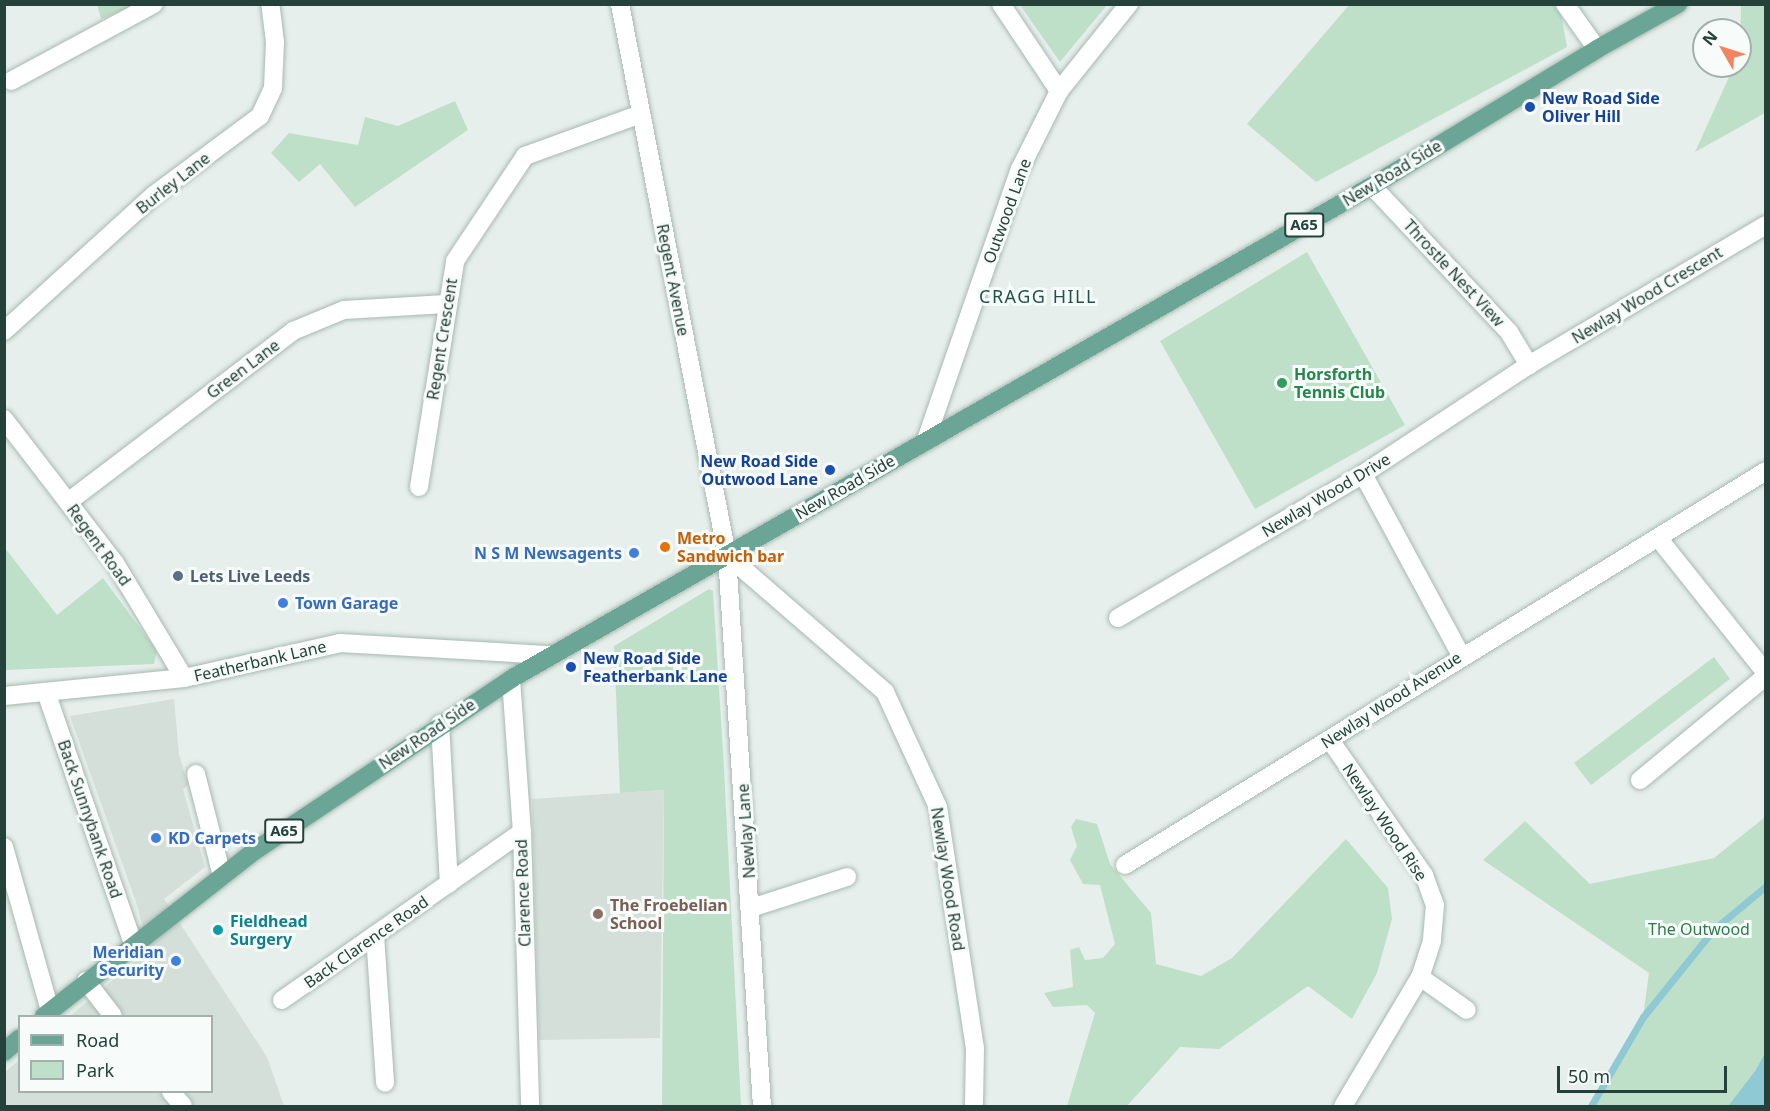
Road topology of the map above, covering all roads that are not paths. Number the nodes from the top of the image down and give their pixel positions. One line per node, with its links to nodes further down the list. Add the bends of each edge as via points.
1 (154, 4): 9 (street)
2 (270, 4): 15 (street, Burley Lane, via 275,42 273,88 260,116 154,195)
3 (620, 4): 11 (street, Regent Avenue)
4 (1001, 4): 10 (street)
5 (1129, 4): 10 (street, Outwood Lane)
6 (1565, 4): 8 (street)
7 (1678, 4): 8 (main road, New Road Side / A65)
8 (1597, 49): 12 (main road, New Road Side / A65)
9 (10, 81)
10 (1059, 91): 18 (street, Outwood Lane, via 1020,169)
11 (641, 114): 14 (street, Regent Crescent, via 525,156 454,261); 24 (street, Regent Avenue)
12 (1372, 186): 16 (street, Throstle Nest View, via 1509,332); 18 (main road, New Road Side / A65)
13 (1766, 225): 16 (street, Newlay Wood Crescent)
14 (446, 304): 21 (street, Regent Crescent); 22 (street, Green Lane, via 344,310 293,331)
15 (4, 331)
16 (1529, 365): 20 (street, Newlay Wood Drive)
17 (4, 419): 22 (street, Regent Road)
18 (926, 440): 24 (main road, New Road Side / A65)
19 (1766, 471): 23 (street)
20 (1363, 474): 25 (street, Newlay Wood Drive); 26 (street)
21 (419, 487)
22 (68, 502): 29 (street, Regent Road, via 115,563)
23 (1659, 539): 26 (street, Newlay Wood Avenue); 28 (street)
24 (727, 555): 27 (main road, New Road Side / A65); 43 (street, Newlay Lane); 59 (street, Newlay Wood Road, via 885,692 933,797 975,1048)
25 (1118, 618)
26 (1461, 655): 34 (street, Newlay Wood Avenue)
27 (551, 656): 29 (street, Featherbank Lane, via 340,643); 30 (main road, New Road Side / A65)
28 (1766, 674): 36 (street)
29 (184, 678): 31 (street, Featherbank Lane)
30 (511, 679): 33 (main road, New Road Side / A65); 37 (street, Clarence Road)
31 (47, 695): 32 (street, Featherbank Lane); 45 (street, Back Sunnybank Road)
32 (4, 696)
33 (440, 724): 40 (main road, New Road Side / A65); 42 (street)
34 (1330, 740): 39 (street, Newlay Wood Avenue); 46 (street, Newlay Wood Rise, via 1424,875 1435,905 1432,941)
35 (195, 774): 40 (street)
36 (1640, 780)
37 (522, 832): 42 (street, Back Clarence Road); 57 (street, Clarence Road)
38 (4, 847): 50 (street)
39 (1125, 865)
40 (222, 876): 45 (main road, New Road Side / A65)
41 (847, 877): 43 (street)
42 (449, 884): 44 (street, Back Clarence Road)
43 (751, 908): 58 (street, Newlay Lane)
44 (375, 935): 48 (street, Back Clarence Road); 54 (street)
45 (134, 944): 47 (main road, New Road Side / A65)
46 (1420, 977): 49 (street); 60 (street, Newlay Wood Rise)
47 (86, 981): 50 (main road, New Road Side / A65); 51 (street)
48 (282, 1000)
49 (1467, 1010)
50 (47, 1014)
51 (112, 1015)
52 (18, 1040): 53 (main road)
53 (4, 1052)
54 (385, 1083)
55 (172, 1093): 56 (street)
56 (183, 1107)
57 (530, 1107)
58 (762, 1107)
59 (974, 1107)
60 (1343, 1107)

